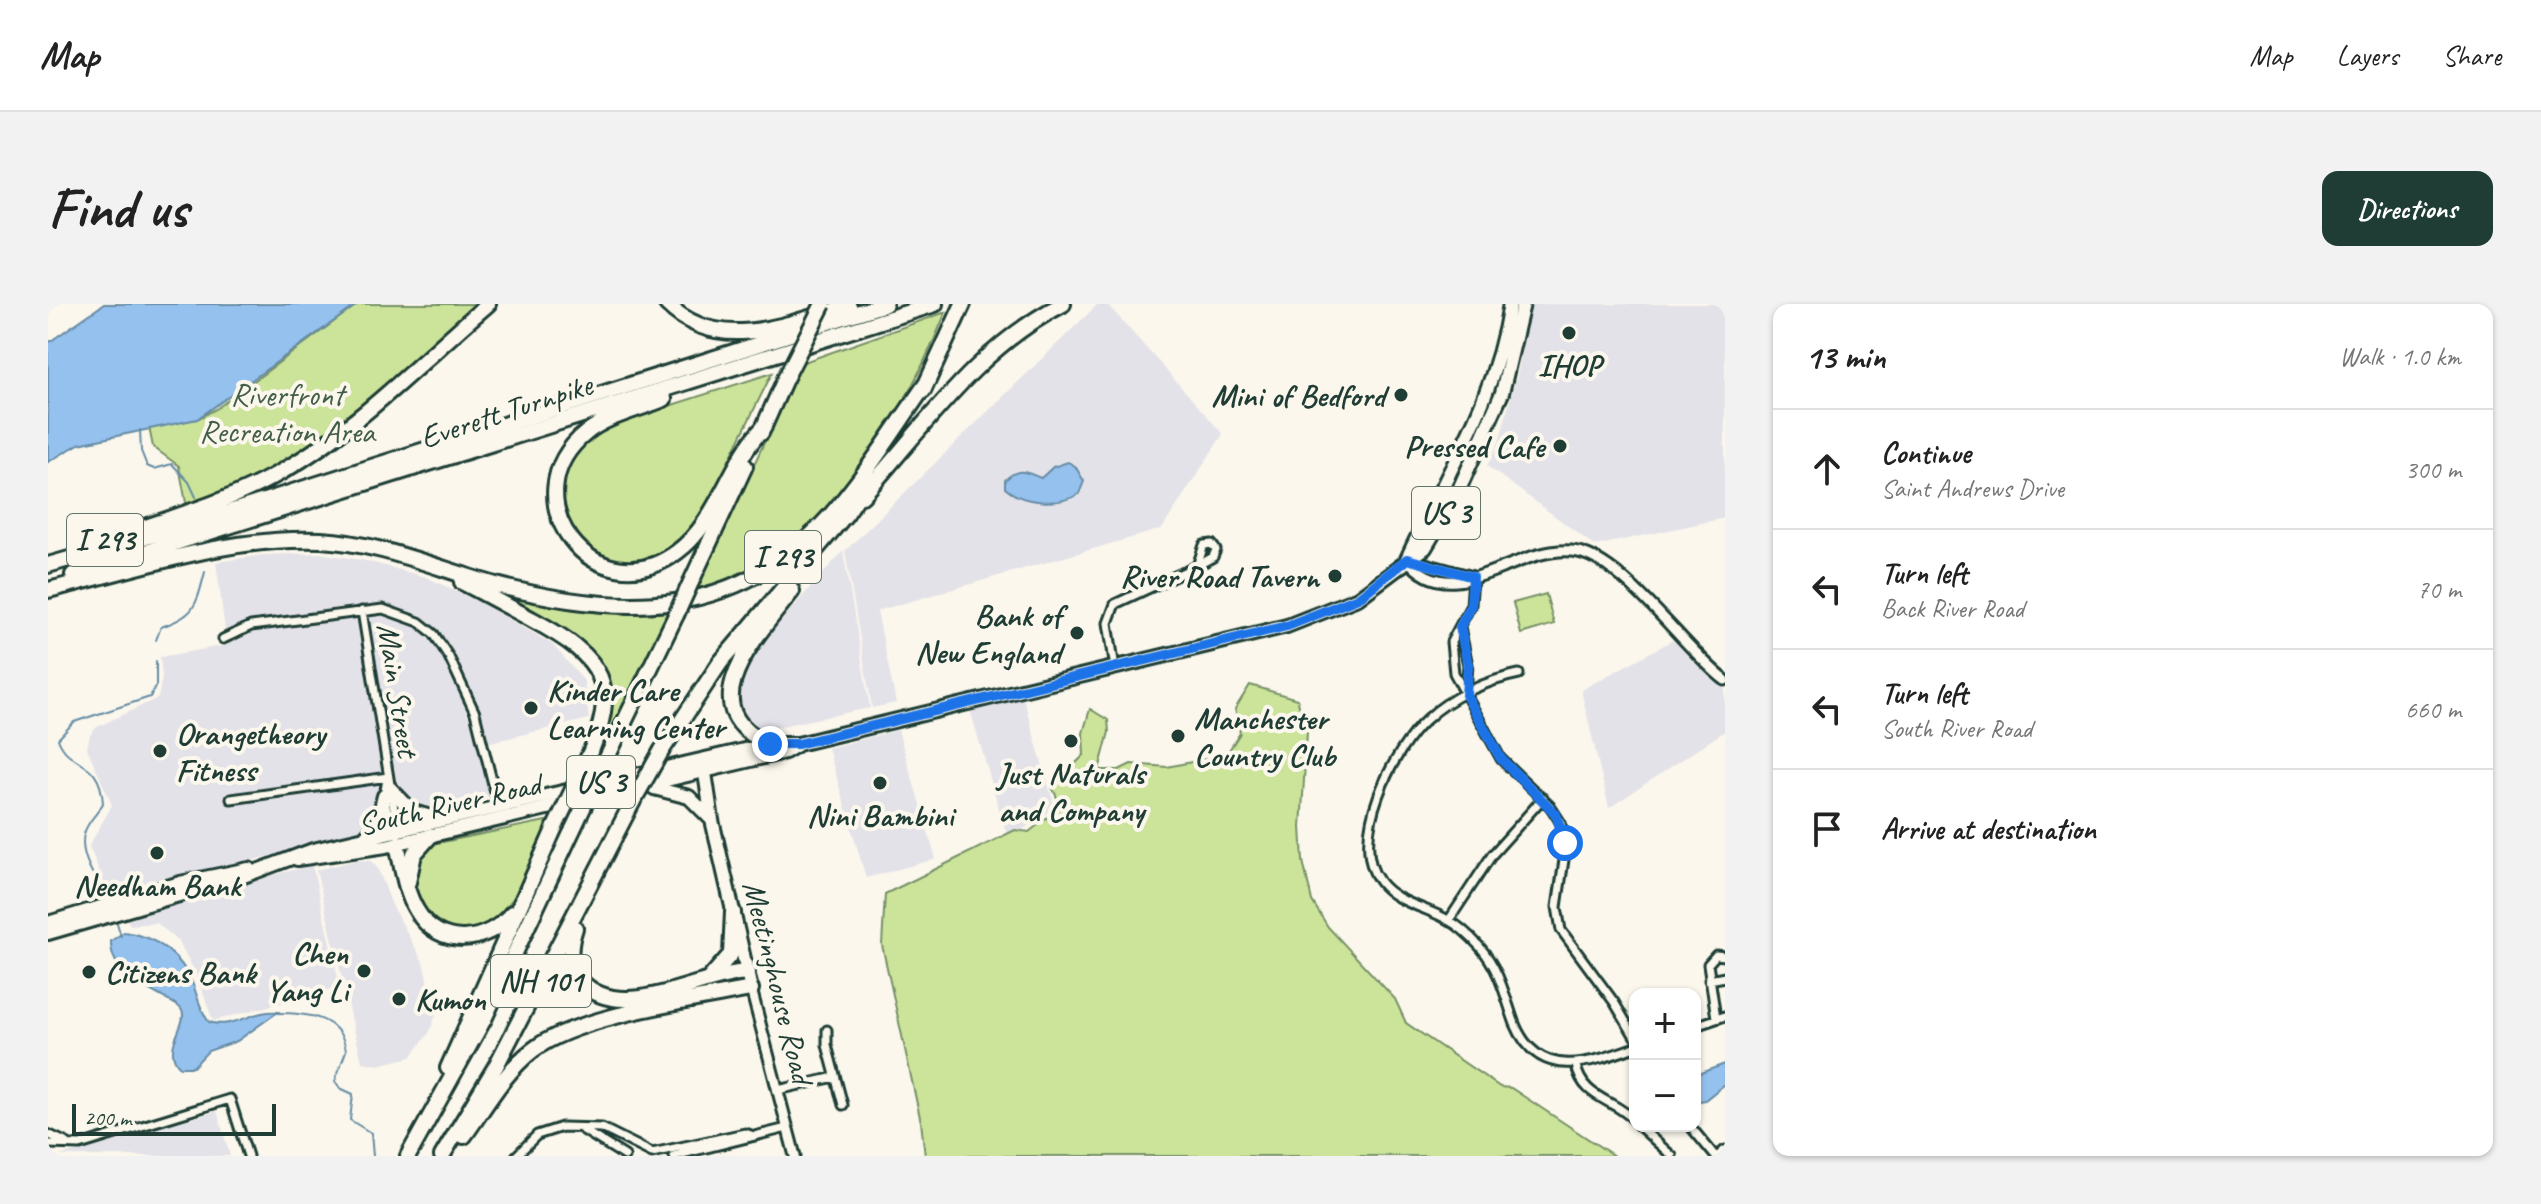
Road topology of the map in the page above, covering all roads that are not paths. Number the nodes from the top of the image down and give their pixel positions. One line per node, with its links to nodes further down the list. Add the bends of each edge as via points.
1 (488, 304): 19 (highway, I 293, via 337,434 285,470 220,502)
2 (667, 304): 5 (highway, via 697,325 735,333)
3 (815, 304): 12 (highway, bridge)
4 (823, 304): 12 (highway, NH 101, bridge)
5 (857, 304)
6 (885, 304): 19 (highway, Everett Turnpike, via 195,523)
7 (935, 304): 13 (highway, Everett Turnpike)
8 (964, 304): 14 (highway, I 293)
9 (1063, 304): 16 (highway, via 1027,325 967,375)
10 (1510, 304): 18 (main road, South River Road / US 3, via 1490,390)
11 (1523, 304): 18 (main road, South River Road / US 3, via 1506,379 1486,434 1425,548)
12 (808, 336): 15 (highway, NH 101, bridge)
13 (747, 364): 15 (highway, via 602,423 577,441 556,483 563,529 583,553 604,565 627,569 658,564 695,534 750,441); 23 (highway, Everett Turnpike)
14 (926, 384): 16 (highway, NH 101, via 908,422); 21 (highway, I 293, via 831,515 793,550 728,587 687,601 626,608 538,595)
15 (764, 427): 85 (highway, NH 101, bridge, via 484,1019)
16 (846, 514): 17 (highway, NH 101)
17 (832, 530): 32 (highway, via 821,554 752,642 731,688 730,703 740,727); 44 (highway, NH 101, bridge, via 720,663 662,750)
18 (1407, 559): 22 (street); 28 (main road, South River Road / US 3, via 1358,598 1315,617)
19 (48, 562)
20 (1197, 566): 28 (street, via 1115,604 1108,623)
21 (437, 569): 24 (highway, I 293, via 371,547 300,540 198,554); 51 (highway, bridge, via 564,637 587,654 601,680 604,714)
22 (1473, 577): 26 (street, via 1471,605); 30 (street, via 1551,551 1591,556 1623,578)
23 (48, 583)
24 (48, 590)
25 (362, 611): 27 (street, via 251,626); 36 (street, Main Street); 40 (street, via 403,614 434,634 475,713 494,784)
26 (1460, 627): 31 (street, via 1468,665); 31 (street, via 1451,651 1454,673)
27 (223, 639)
28 (1115, 668): 33 (main road, South River Road / US 3)
29 (1519, 674): 31 (street)
30 (1725, 680)
31 (1466, 695): 38 (street, via 1501,759); 53 (street, via 1433,714 1416,732 1383,785 1368,845 1373,871 1383,886)
32 (770, 744): 33 (main road, South River Road / US 3); 34 (main road, South River Road / US 3)
33 (798, 744): 35 (main road, South River Road / US 3)
34 (698, 760): 35 (main road, Meetinghouse Road); 40 (main road, South River Road / US 3)
35 (702, 774): 37 (main road, South River Road / US 3); 42 (main road, Meetinghouse Road)
36 (387, 787): 39 (street); 41 (main road, via 413,812); 45 (street, Main Street); 47 (main road, via 377,824)
37 (648, 787): 42 (main road, via 682,793); 43 (main road, South River Road / US 3)
38 (1543, 798): 53 (street, via 1492,855); 65 (street, via 1564,833 1557,907 1561,930)
39 (231, 799)
40 (494, 807): 41 (main road, South River Road / US 3); 43 (street)
41 (442, 819): 45 (main road, South River Road / US 3)
42 (712, 820): 52 (main road, Meetinghouse Road)
43 (493, 821): 46 (main road, South River Road / US 3)
44 (617, 834): 60 (highway, via 574,930 574,973 590,991 619,1000); 86 (highway, NH 101, via 496,1066)
45 (395, 836): 46 (main road, South River Road / US 3); 47 (main road, South River Road / US 3); 48 (main road, South River Road / US 3, via 319,859); 50 (highway)
46 (430, 836): 50 (highway, via 414,854)
47 (363, 839): 48 (main road, South River Road / US 3)
48 (294, 859): 49 (main road, South River Road)
49 (258, 869): 54 (main road, South River Road, via 180,883); 55 (main road, South River Road)
50 (408, 886): 51 (highway, via 428,926 462,939 498,928)
51 (523, 900): 84 (highway, via 462,1040)
52 (733, 912): 57 (main road, Meetinghouse Road); 60 (highway, via 731,954)
53 (1449, 920): 68 (street, via 1493,965 1526,1042 1548,1059)
54 (48, 923)
55 (48, 933)
56 (1725, 956): 59 (street, via 1709,960)
57 (747, 972): 60 (highway); 61 (main road, Meetinghouse Road)
58 (1725, 977): 59 (street)
59 (1709, 980): 63 (street)
60 (703, 982)
61 (751, 989): 70 (street, Meetinghouse Road); 87 (highway, via 592,1023 552,1037 518,1063)
62 (1725, 1016): 63 (street)
63 (1716, 1018): 64 (street)
64 (1701, 1024)
65 (1629, 1027)
66 (827, 1030): 69 (street)
67 (1629, 1049): 68 (street)
68 (1576, 1065): 72 (street, via 1588,1091)
69 (835, 1077): 70 (street); 71 (street)
70 (778, 1090): 74 (street, Meetinghouse Road)
71 (843, 1105)
72 (1629, 1116)
73 (578, 1127): 78 (street, via 608,1130 652,1153 745,1133); 82 (street, via 545,1132); 88 (street)
74 (787, 1128): 78 (street); 90 (street, Meetinghouse Road)
75 (1646, 1132): 91 (street)
76 (1695, 1132): 92 (street)
77 (48, 1134): 80 (street)
78 (754, 1136): 89 (street)
79 (48, 1144): 80 (street)
80 (69, 1144): 83 (street, via 230,1099)
81 (1725, 1150): 92 (street)
82 (518, 1155)
83 (248, 1156)
84 (400, 1156)
85 (408, 1156)
86 (442, 1156)
87 (450, 1156)
88 (625, 1156)
89 (674, 1156)
90 (795, 1156)
91 (1672, 1156)
92 (1716, 1156)

